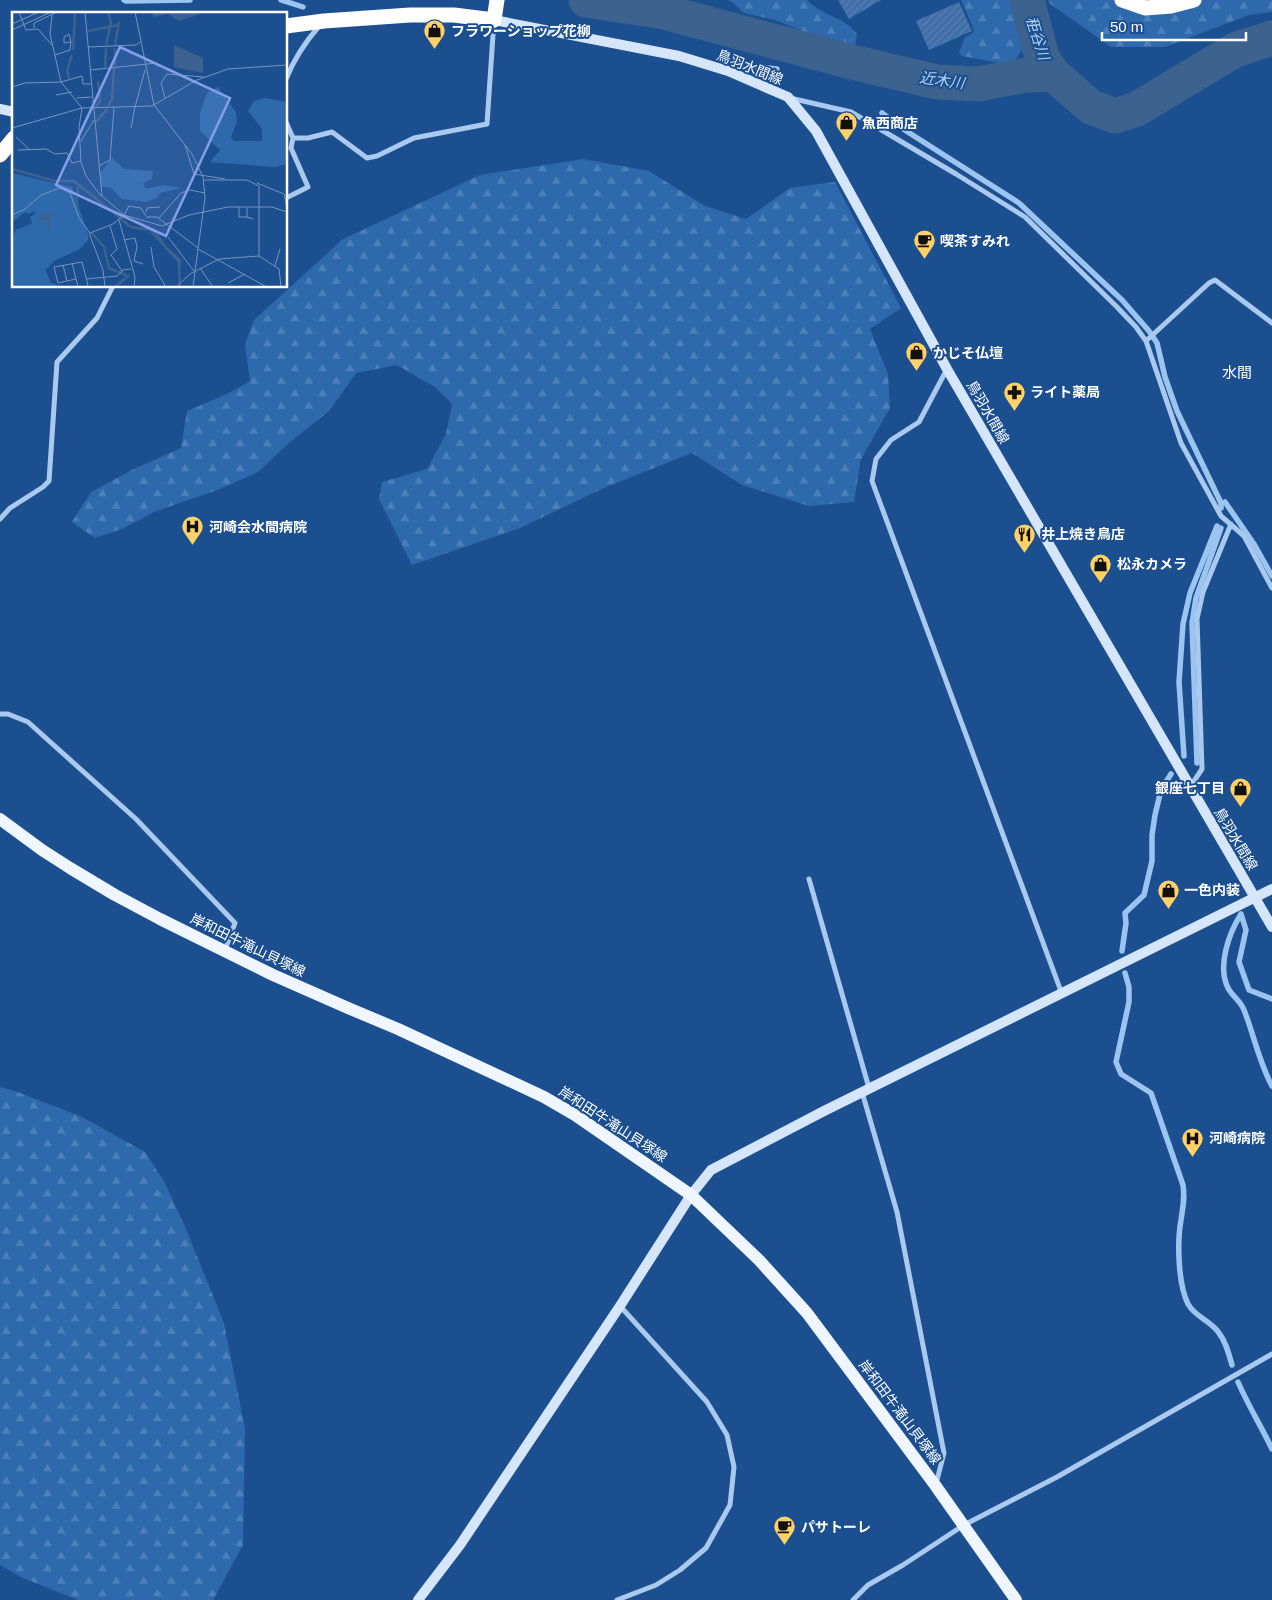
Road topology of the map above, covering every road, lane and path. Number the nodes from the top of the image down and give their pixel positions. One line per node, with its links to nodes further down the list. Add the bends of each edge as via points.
1 (1122, 0): 2 (highway, via 1145,8)
2 (1194, 0)
3 (496, 2): 4 (highway)
4 (494, 20): 5 (highway, via 410,15); 8 (street, 鳥羽水間線, via 679,56 728,71); 10 (street, via 487,124 414,138 367,158 332,132)
5 (324, 21): 6 (highway); 7 (street, via 309,38)
6 (288, 26)
7 (288, 74)
8 (788, 97): 16 (street, via 851,112 1025,217 1116,306); 17 (street, 鳥羽水間線, via 816,131)
9 (288, 127): 10 (street)
10 (293, 138): 13 (street, via 291,148 308,186)
11 (12, 140): 12 (highway)
12 (0, 155)
13 (288, 197)
14 (112, 288): 18 (street, via 97,318 57,362 49,481 10,508)
15 (1272, 323): 16 (street, via 1215,280)
16 (1146, 341): 19 (street, via 1181,443 1221,516)
17 (947, 369): 22 (street, 鳥羽水間線); 29 (street, via 919,422 891,440 876,459 872,481)
18 (0, 519)
19 (1230, 524): 20 (street, via 1244,536); 22 (street, via 1203,592 1197,619 1202,769)
20 (1272, 588)
21 (0, 714): 28 (street, via 28,722 136,819 235,923)
22 (1190, 787): 26 (street, 鳥羽水間線)
23 (0, 819): 28 (main road, 岸和田牛滝山貝塚線, via 42,850 115,895)
24 (809, 879): 30 (street)
25 (1272, 889): 26 (street)
26 (1255, 898): 27 (street, 鳥羽水間線); 29 (street)
27 (1272, 927)
28 (225, 950): 31 (main road, 岸和田牛滝山貝塚線, via 273,975 544,1097 584,1120)
29 (1062, 994): 30 (street)
30 (866, 1090): 31 (street, via 711,1170); 34 (street, via 897,1212 944,1453)
31 (691, 1195): 32 (street); 34 (main road, 岸和田牛滝山貝塚線, via 759,1260 807,1313)
32 (620, 1306): 36 (street, via 460,1545); 37 (street, via 707,1402 727,1435 734,1467 730,1505 706,1548 656,1585)
33 (1272, 1354): 35 (street, via 1057,1477)
34 (935, 1485): 35 (main road, 岸和田牛滝山貝塚線)
35 (964, 1525): 38 (street, via 868,1585); 39 (main road, 岸和田牛滝山貝塚線)
36 (418, 1600)
37 (617, 1600)
38 (853, 1600)
39 (1016, 1600)

